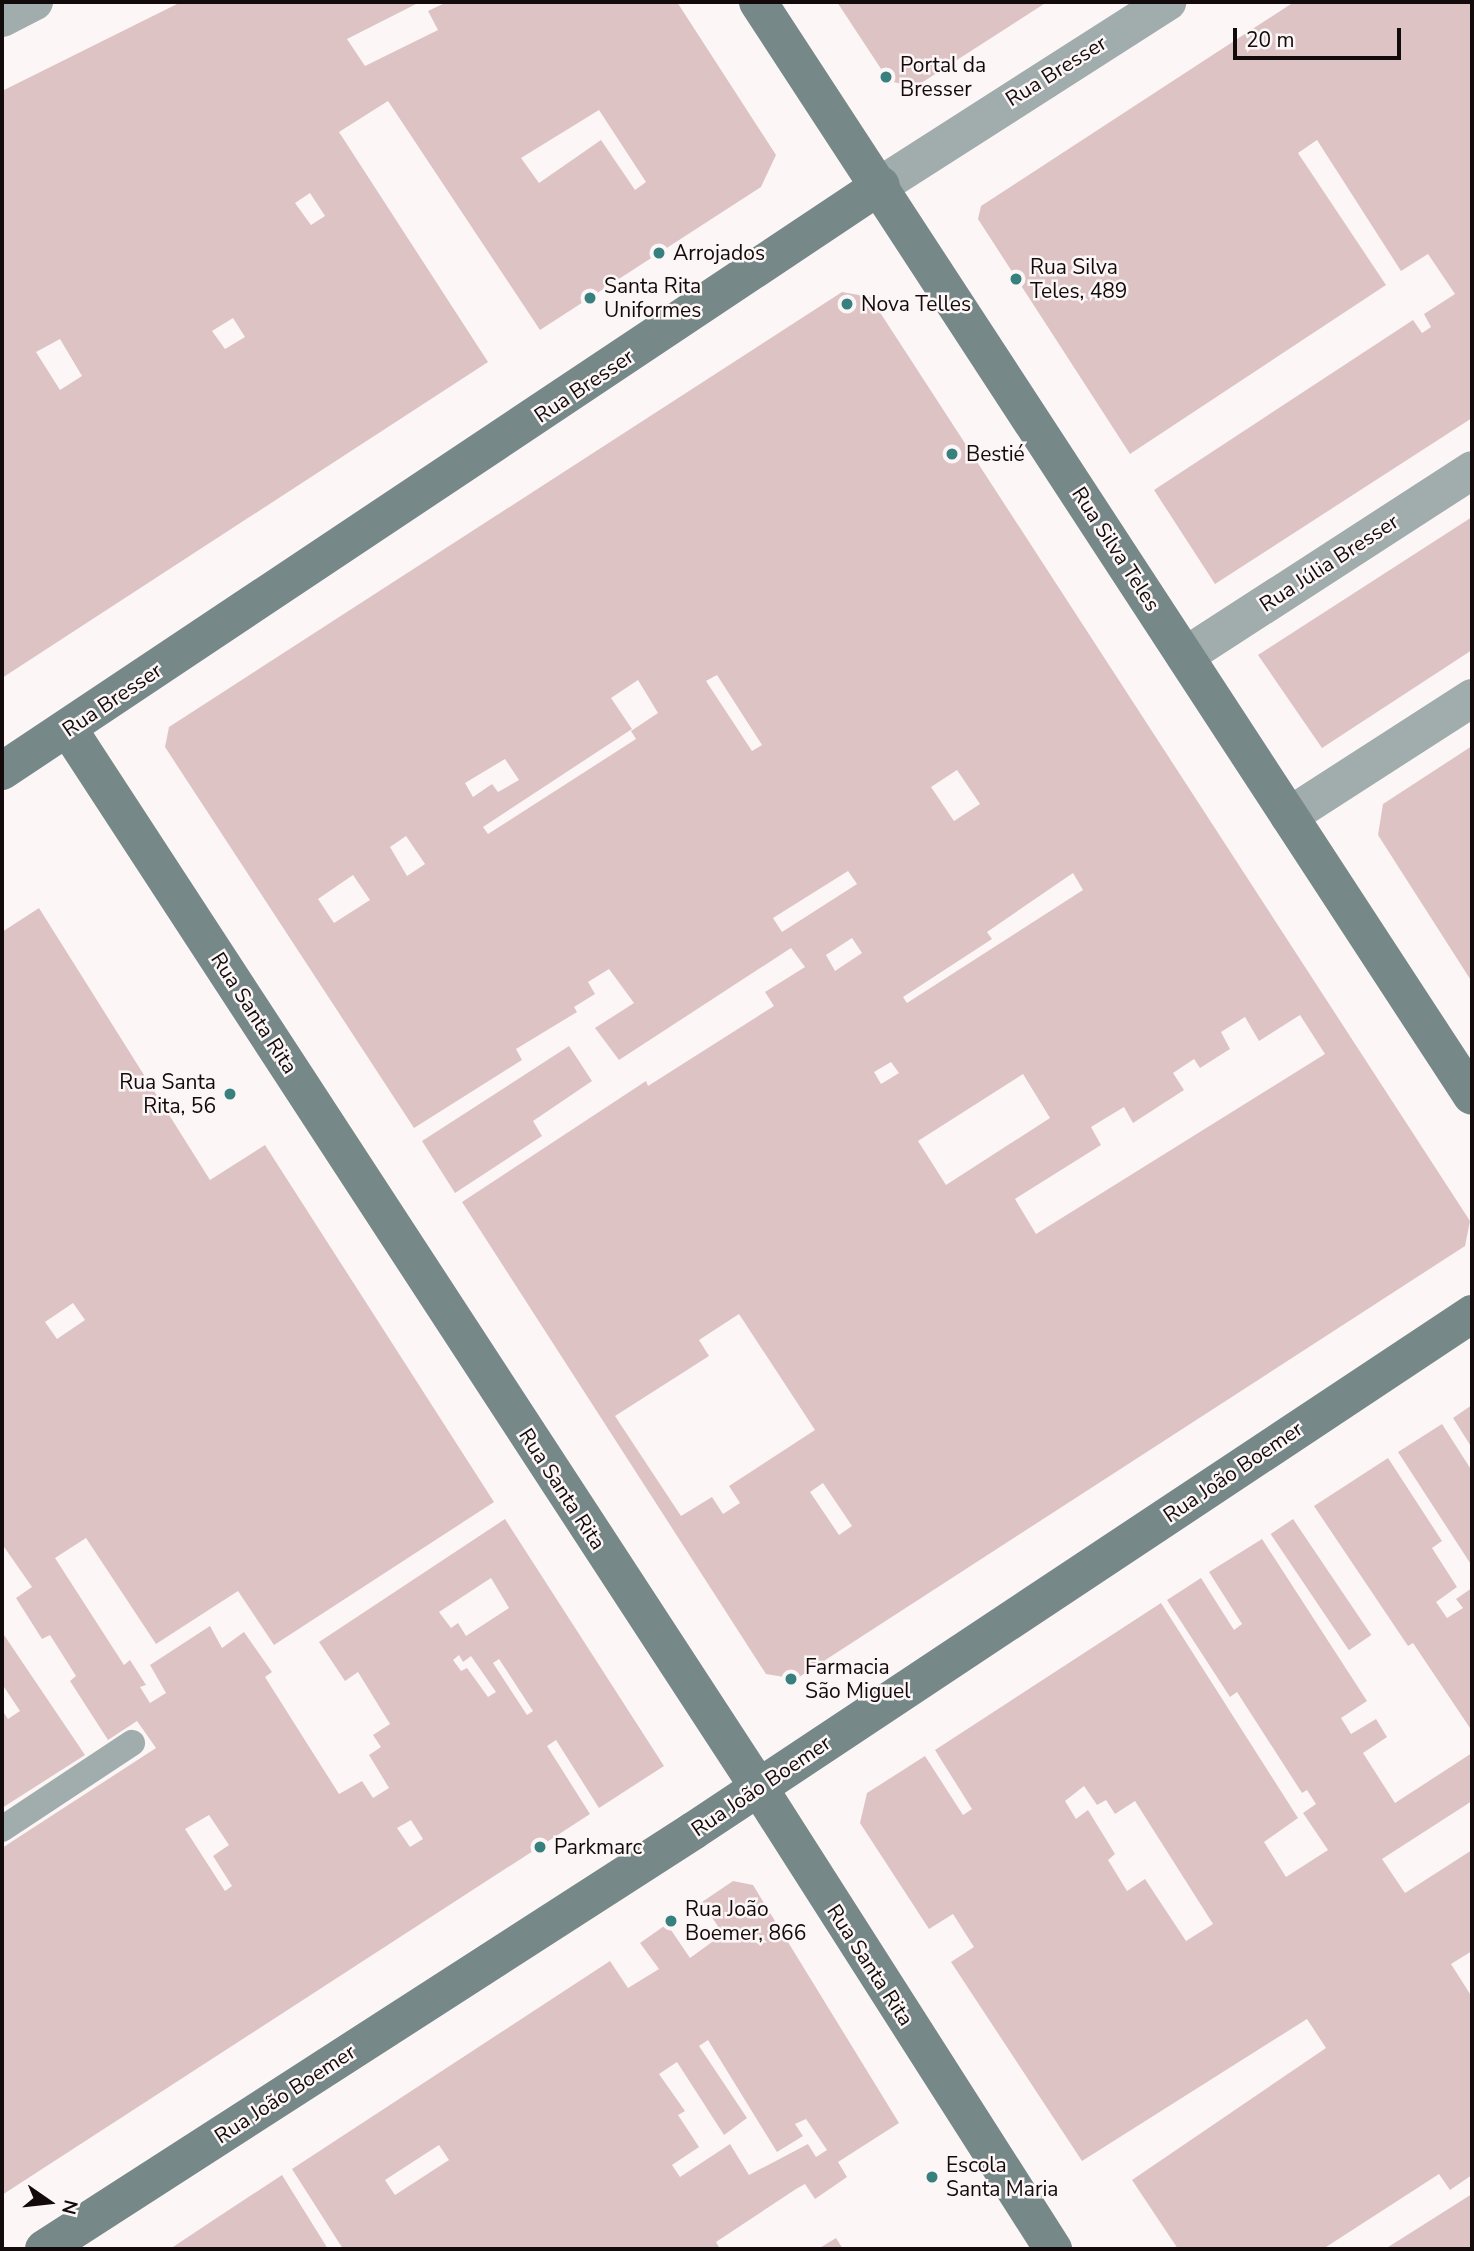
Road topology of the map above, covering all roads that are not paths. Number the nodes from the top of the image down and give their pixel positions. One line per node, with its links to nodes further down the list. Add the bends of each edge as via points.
1 (34, 2): 4 (street)
2 (758, 2): 5 (main road, Rua Silva Teles)
3 (1167, 2): 5 (street, Rua Bresser)
4 (2, 18)
5 (881, 185): 7 (main road, Rua Silva Teles); 9 (main road, Rua Bresser)
6 (1472, 470): 7 (street, Rua Júlia Bresser)
7 (1185, 656): 11 (main road, Rua Silva Teles)
8 (1472, 698): 11 (street)
9 (69, 730): 10 (main road, Rua Bresser); 15 (main road, Rua Santa Rita)
10 (2, 771)
11 (1289, 816): 12 (main road, Rua Silva Teles)
12 (1472, 1096)
13 (1472, 1314): 15 (main road, Rua João Boemer)
14 (132, 1743): 16 (lane)
15 (759, 1788): 17 (main road, Rua João Boemer); 18 (main road, Rua Santa Rita)
16 (2, 1829)
17 (44, 2249)
18 (1053, 2249)

